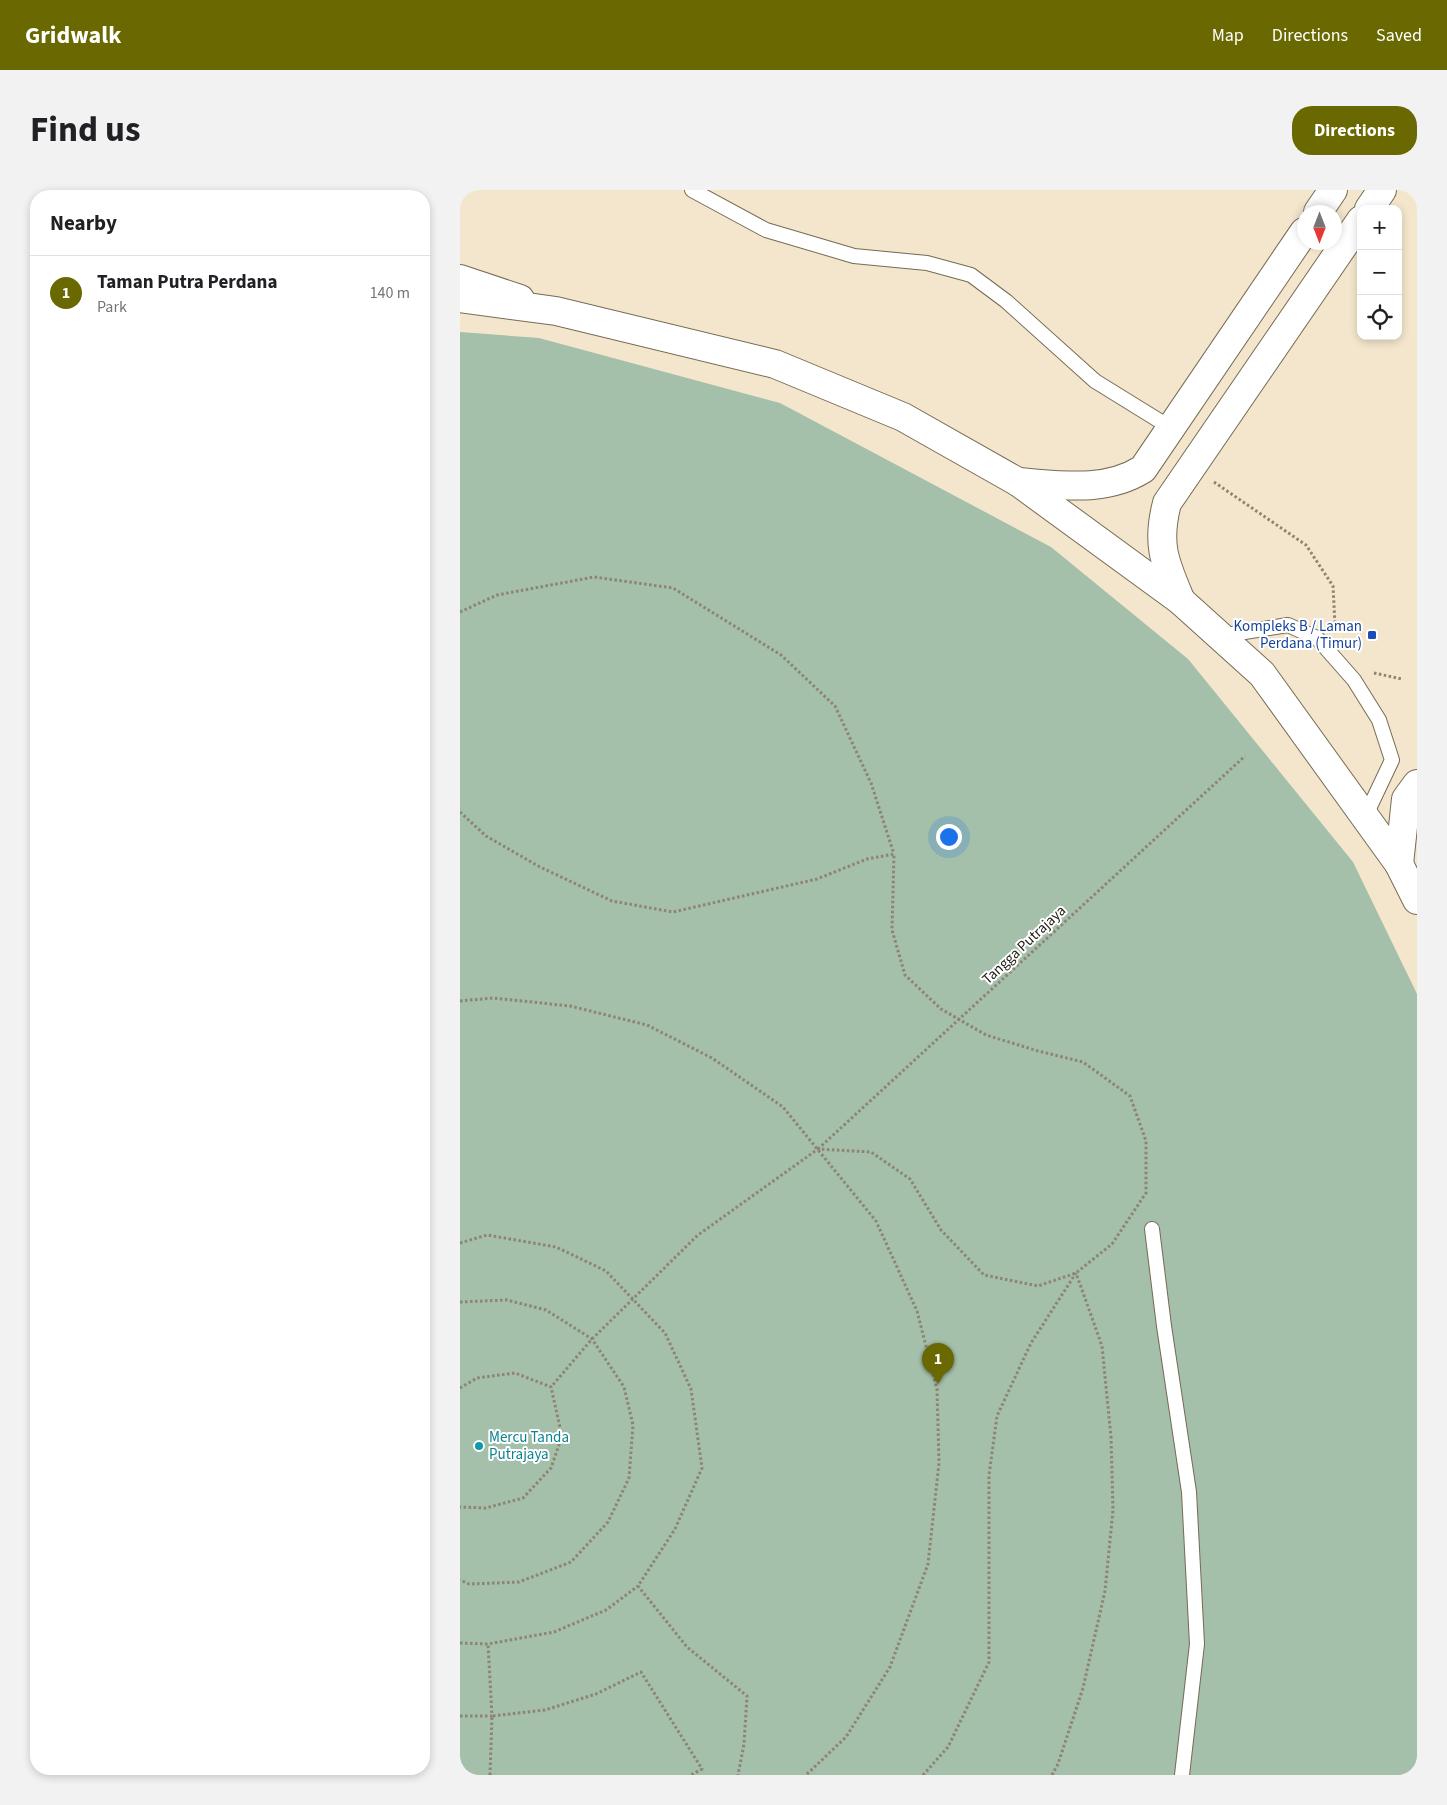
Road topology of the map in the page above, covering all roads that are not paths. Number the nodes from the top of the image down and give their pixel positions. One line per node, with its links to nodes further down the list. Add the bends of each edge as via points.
1 (692, 190): 11 (lane, via 766,230 854,256 927,263 971,275 1006,301 1095,381)
2 (1333, 190): 4 (main road)
3 (1382, 190): 5 (main road)
4 (1323, 205)
5 (1372, 205)
6 (1357, 226): 13 (main road, via 1167,503 1162,532 1164,560)
7 (1297, 242): 11 (main road)
8 (460, 279): 10 (main road)
9 (460, 298): 10 (main road)
10 (556, 311): 12 (main road, via 775,364 903,418)
11 (1171, 428): 12 (main road, via 1143,469 1130,478 1076,487)
12 (1018, 482): 13 (main road)
13 (1181, 601): 14 (main road)
14 (1220, 636): 16 (main road, via 1262,674); 16 (lane, via 1288,625 1317,638 1354,680 1379,720 1392,760)
15 (1417, 784): 17 (main road, via 1406,799)
16 (1365, 817): 17 (main road)
17 (1399, 864): 18 (main road)
18 (1417, 900)
19 (1152, 1229): 20 (lane, via 1189,1492 1196,1644)
20 (1182, 1775)

